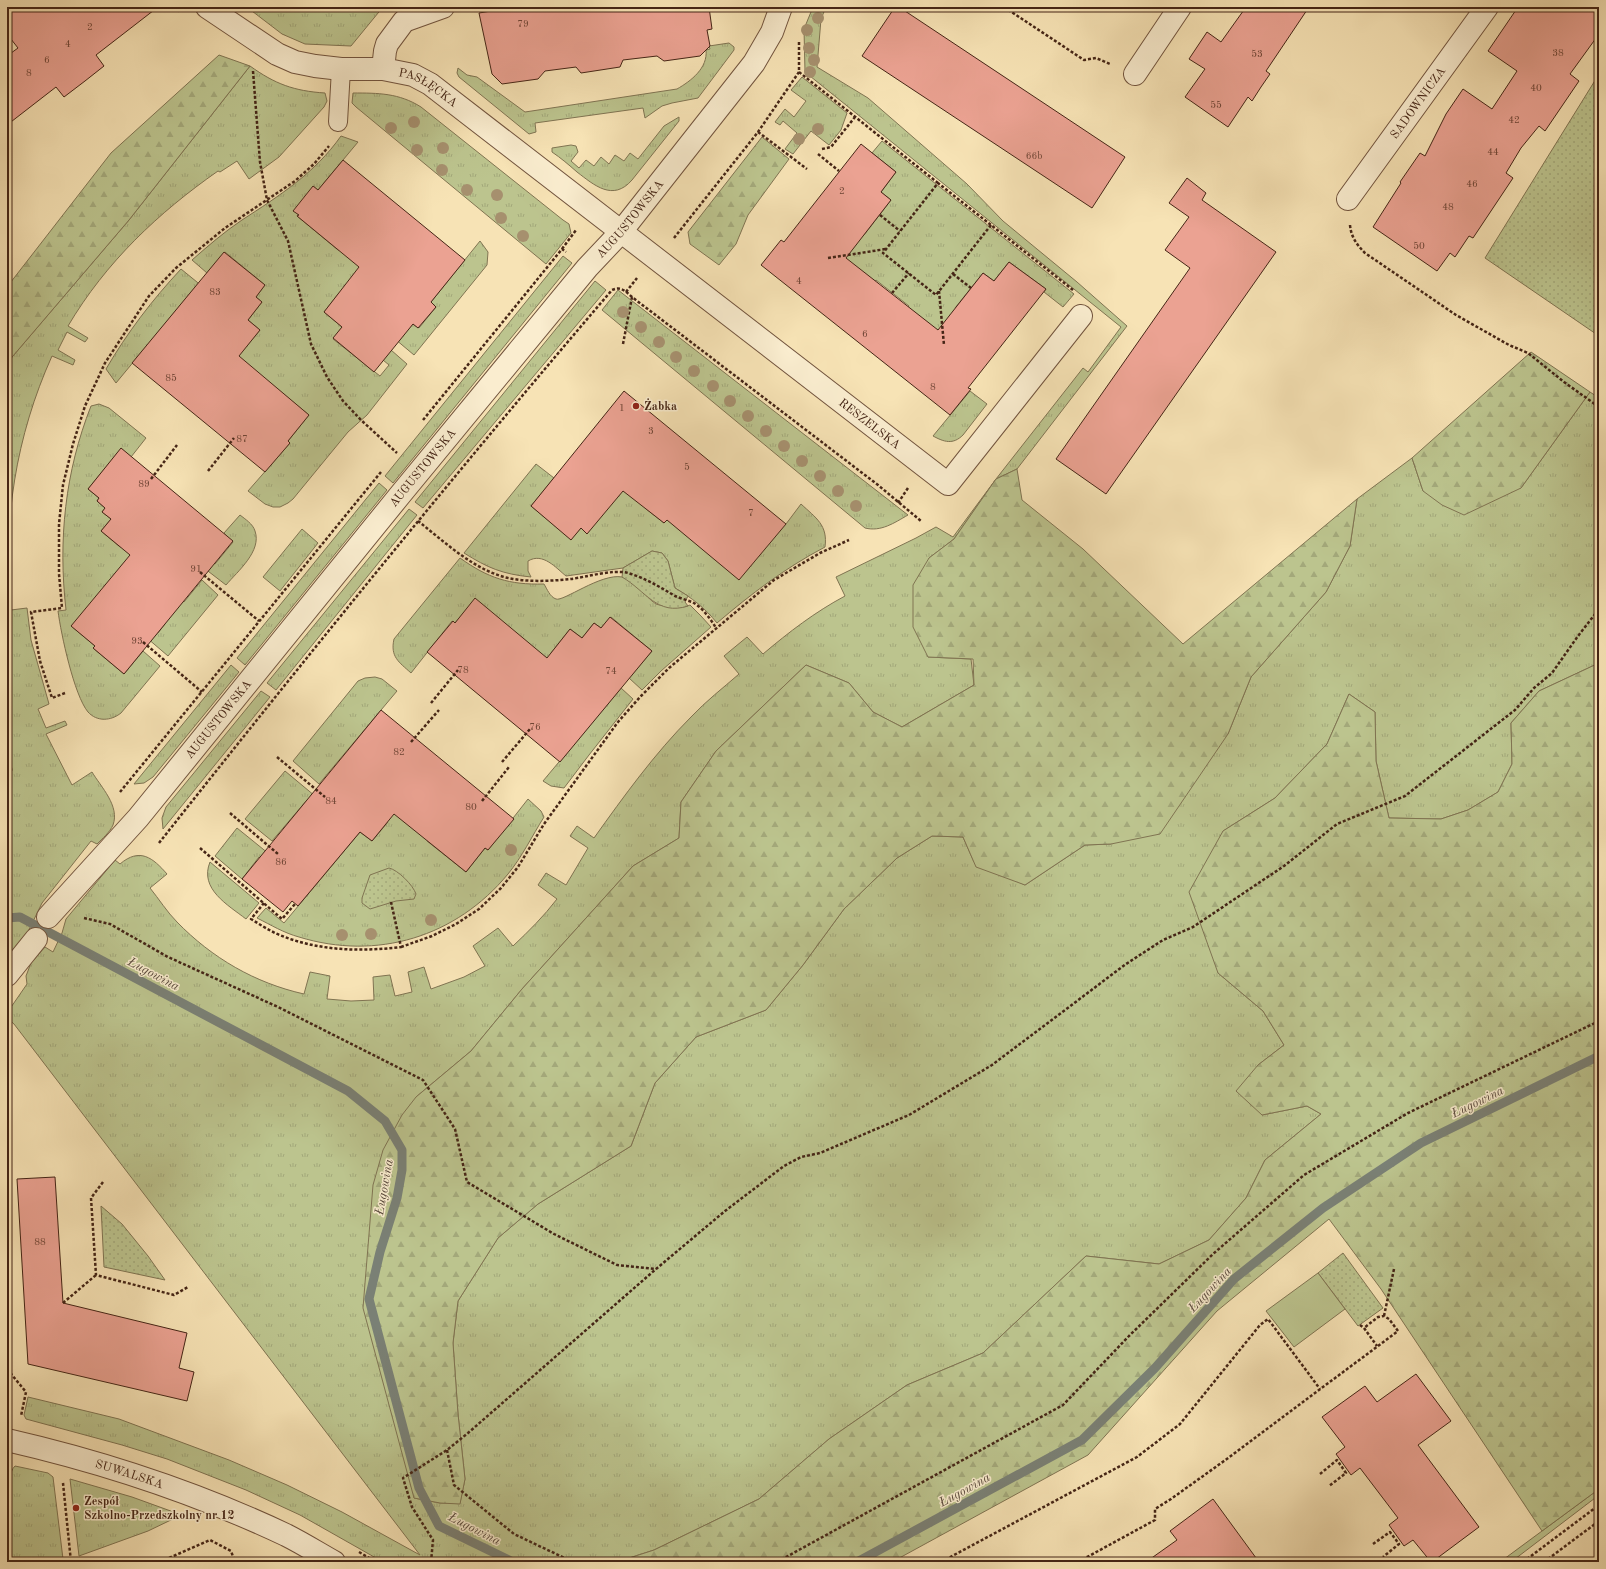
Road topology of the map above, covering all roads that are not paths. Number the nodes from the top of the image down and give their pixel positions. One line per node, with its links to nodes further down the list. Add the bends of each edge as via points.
1 (208, 7): 6 (street, PASŁĘCKA, via 277,54 295,62)
2 (443, 7): 7 (street, via 404,21 387,44)
3 (781, 7): 11 (street, AUGUSTOWSKA, via 772,32 754,63)
4 (1180, 7): 8 (street)
5 (1487, 7): 10 (street, SADOWNICZA)
6 (341, 69): 7 (street, PASŁĘCKA); 9 (lane)
7 (383, 70): 11 (street, PASŁĘCKA, via 412,75 430,84)
8 (1135, 74)
9 (338, 122)
10 (1348, 199)
11 (620, 232): 12 (street, RESZELSKA, via 948,484); 13 (street, AUGUSTOWSKA, via 587,268 415,476 138,818)
12 (1082, 316)
13 (50, 913)
14 (36, 939): 15 (street)
15 (7, 975)
16 (7, 1440): 17 (street, SUWALSKA, via 159,1482 287,1536)
17 (334, 1562)

